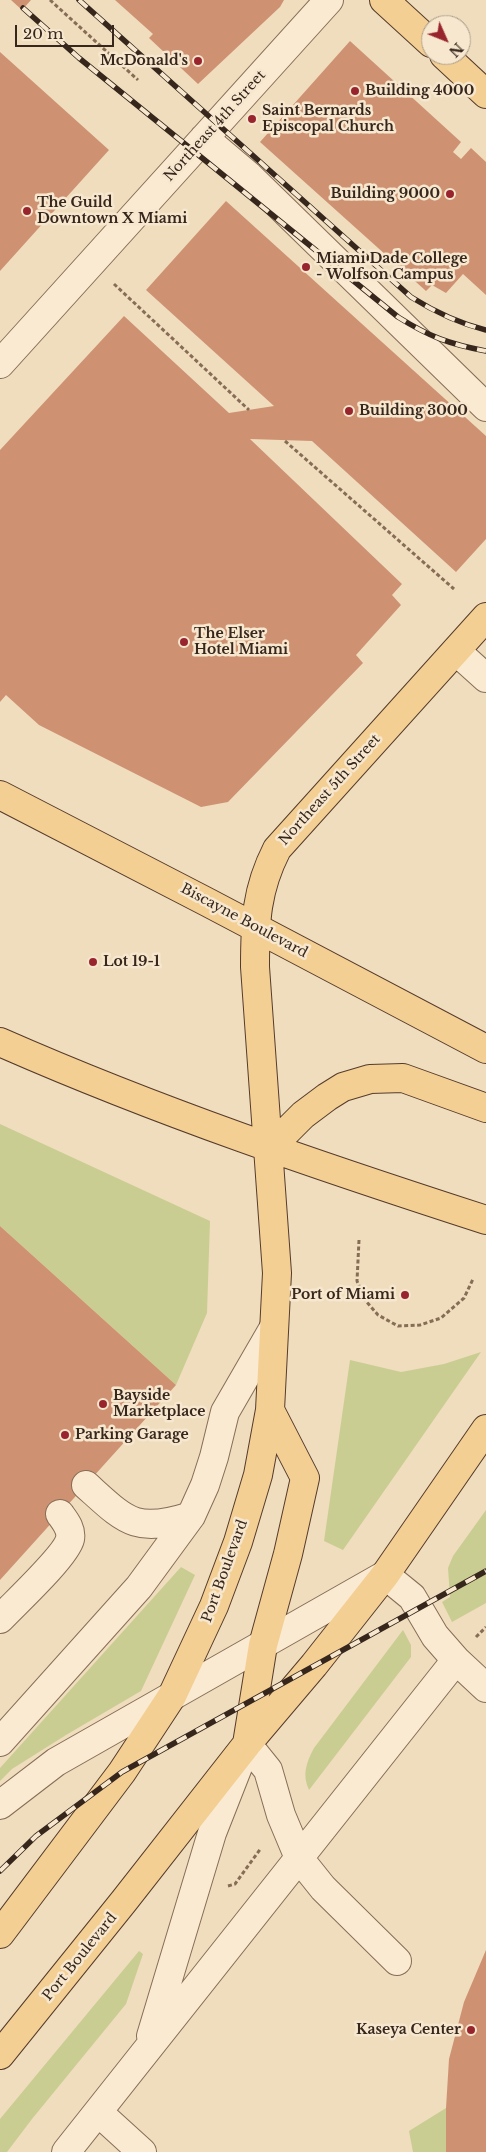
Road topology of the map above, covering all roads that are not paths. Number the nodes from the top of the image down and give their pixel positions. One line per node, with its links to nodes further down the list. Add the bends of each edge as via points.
1 (329, 0): 6 (street, Northeast 4th Street)
2 (384, 0): 3 (main road)
3 (421, 34)
4 (455, 65): 5 (main road)
5 (486, 94)
6 (204, 138): 7 (street, Northeast 4th Street); 8 (street, via 249,176)
7 (0, 364)
8 (486, 407)
9 (486, 617): 10 (main road, Northeast 5th Street)
10 (456, 651): 11 (street); 13 (main road, Northeast 5th Street, via 278,849 267,867 260,889)
11 (486, 678)
12 (0, 795): 13 (main road, Biscayne Boulevard)
13 (255, 927): 15 (main road, Biscayne Boulevard); 17 (main road, Northeast 5th Street, via 255,967)
14 (0, 1042): 17 (main road, via 86,1080)
15 (486, 1049)
16 (486, 1108): 17 (main road, via 403,1078 370,1079 327,1096)
17 (269, 1149): 18 (main road); 19 (main road, Port Boulevard, via 277,1273)
18 (486, 1220)
19 (273, 1329): 20 (main road, Port Boulevard); 24 (street, via 225,1412 211,1466)
20 (270, 1410): 27 (main road, via 305,1478); 30 (main road, Port Boulevard, via 258,1475 238,1542 214,1606)
21 (486, 1429): 25 (main road, Port Boulevard)
22 (86, 1485): 24 (street, via 117,1513 138,1524)
23 (60, 1514): 26 (street, via 69,1527 70,1539 62,1553)
24 (192, 1516): 31 (street, via 139,1587)
25 (385, 1575): 27 (street); 28 (street, via 412,1598 434,1636); 32 (main road, Port Boulevard)
26 (0, 1619)
27 (263, 1645): 30 (street); 32 (main road)
28 (456, 1660): 29 (street); 34 (street)
29 (486, 1688)
30 (172, 1696): 33 (street, via 56,1762); 35 (main road, Port Boulevard, via 122,1772)
31 (0, 1742)
32 (247, 1744): 34 (street, via 268,1770 281,1815); 37 (street, via 212,1833); 38 (main road, Port Boulevard)
33 (0, 1805)
34 (299, 1858): 36 (street, via 323,1888); 37 (street)
35 (0, 1934)
36 (397, 1961)
37 (147, 2051): 39 (street)
38 (0, 2056)
39 (98, 2112): 40 (street); 41 (street)
40 (66, 2152)
41 (142, 2152)

